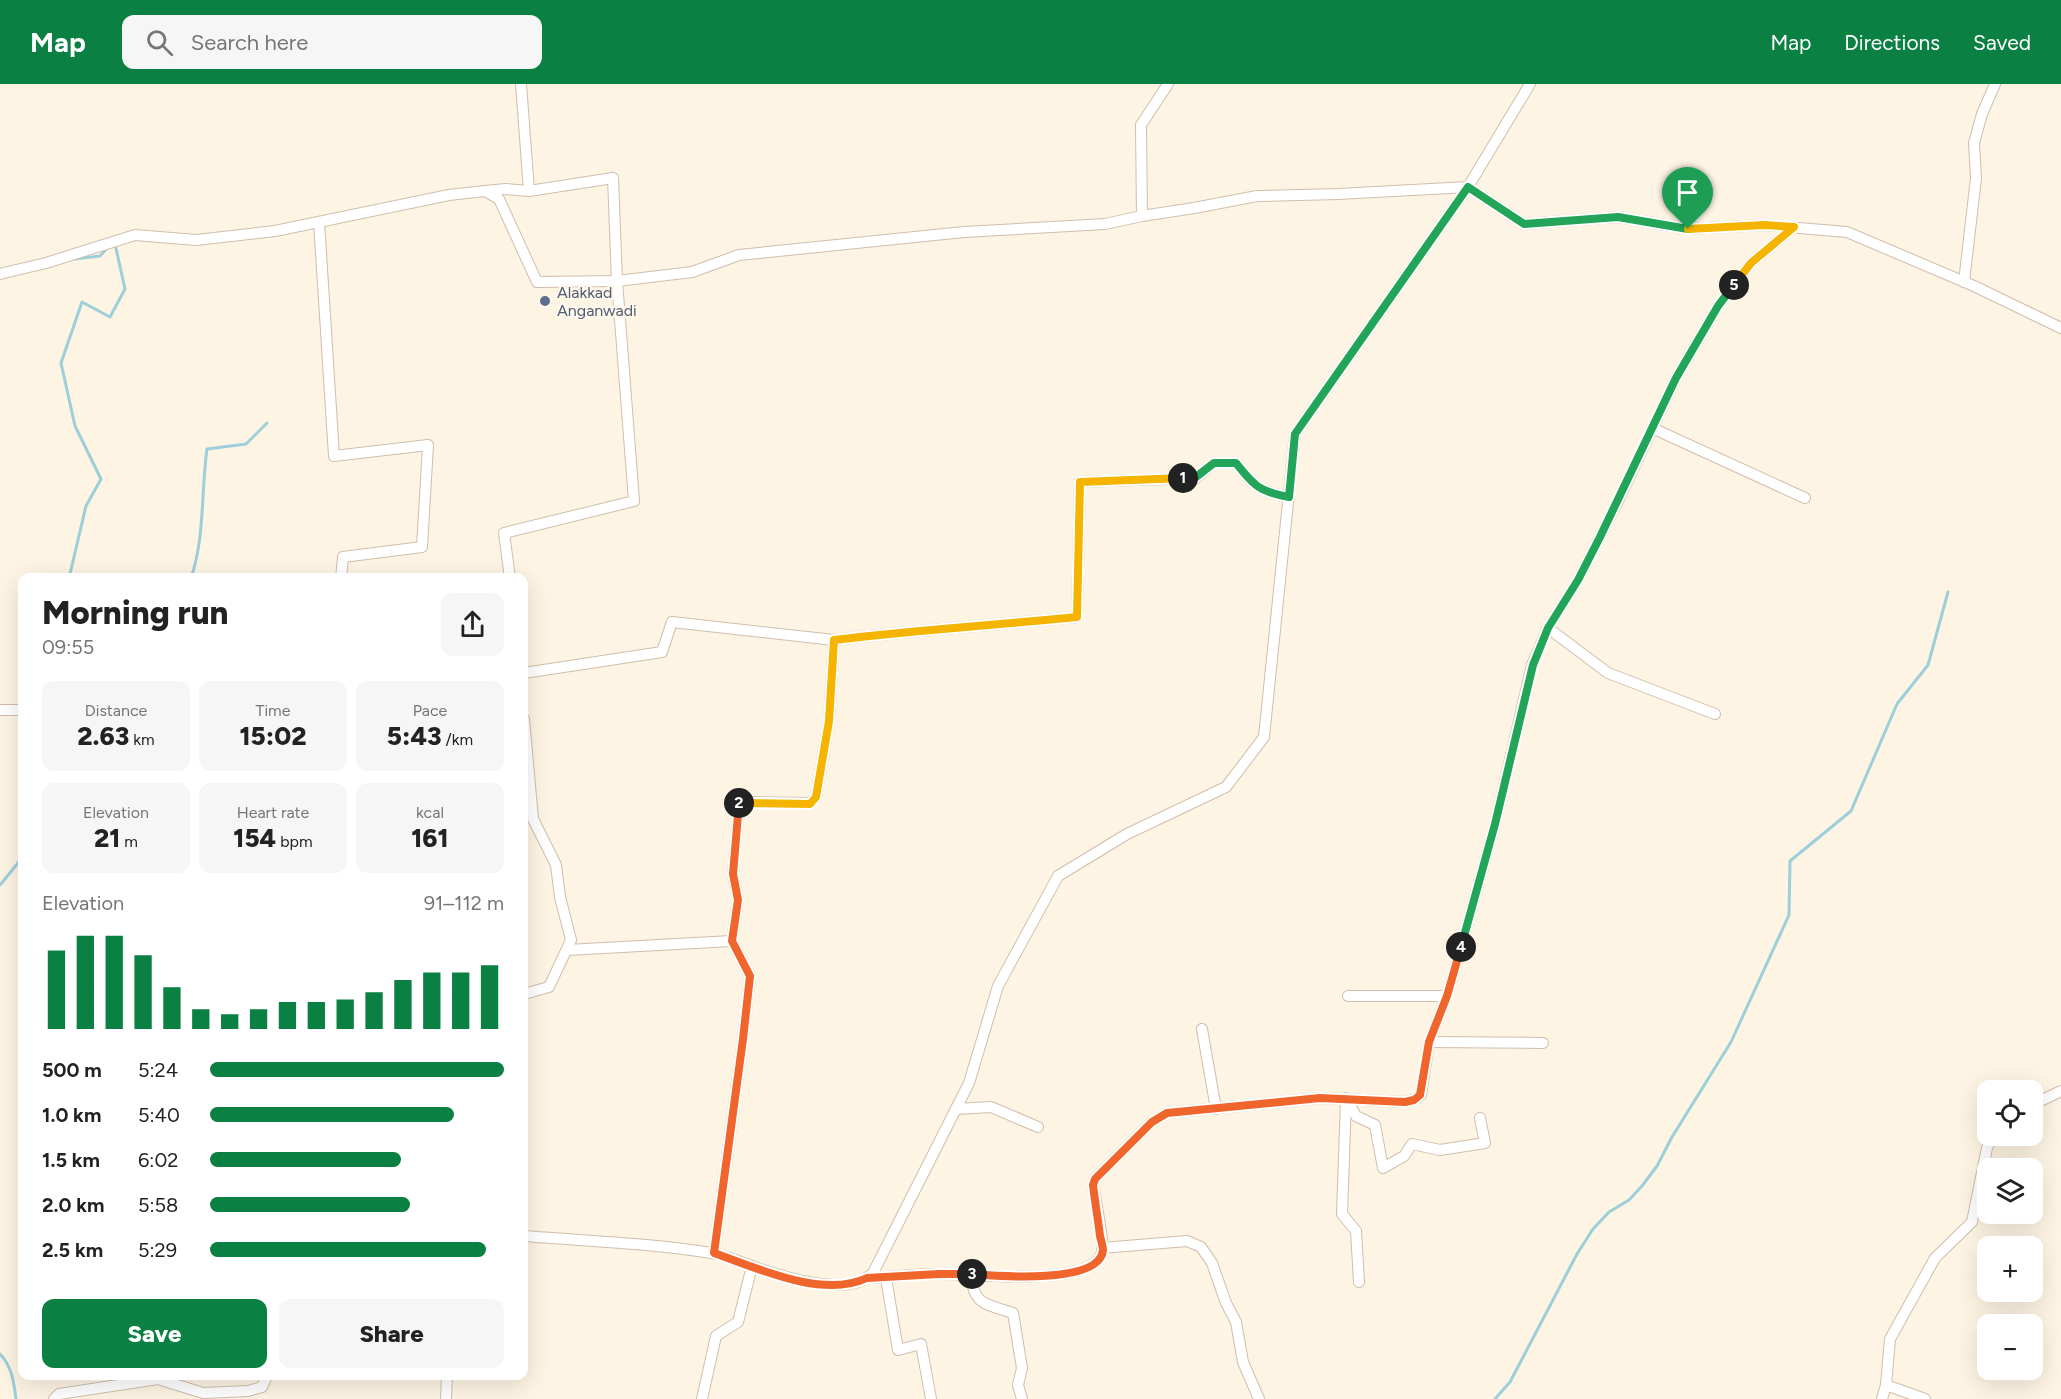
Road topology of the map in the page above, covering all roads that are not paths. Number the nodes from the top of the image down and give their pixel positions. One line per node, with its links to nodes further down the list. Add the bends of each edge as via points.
1 (521, 84): 7 (street)
2 (1168, 84): 8 (street, via 1141,125)
3 (1530, 84): 5 (street)
4 (1995, 84): 13 (street, via 1974,143 1976,178)
5 (1468, 187): 8 (street, via 1257,196); 10 (street, via 1524,224 1618,217 1688,229); 16 (street, via 1295,434)
6 (485, 191): 7 (street); 9 (street); 12 (street, via 500,199 537,282)
7 (529, 191): 12 (street, via 613,178)
8 (1142, 216): 12 (street, via 1105,224 964,232 739,255 692,272)
9 (319, 222): 11 (street, via 196,240 135,235); 18 (street, via 334,456 428,445 422,547 343,557)
10 (1794, 227): 13 (street, via 1847,232); 15 (street, via 1751,263 1718,306)
11 (0, 274)
12 (617, 282): 19 (street, via 634,501 504,532)
13 (1964, 282): 14 (street)
14 (2061, 328)
15 (1652, 428): 17 (street); 20 (street, via 1595,548)
16 (1289, 497): 21 (street, via 1266,493 1236,463 1214,463 1196,477 1080,482 1077,617); 38 (street, via 1264,738 1226,787 1127,834 1058,876 998,986 969,1083)
17 (1805, 498)
18 (341, 573)
19 (509, 573)
20 (1548, 628): 25 (street, via 1608,673); 31 (street, via 1533,665 1495,824)
21 (834, 640): 22 (street, via 672,622 662,652); 27 (street, via 829,721 816,797 810,804 739,802 733,874 738,900)
22 (528, 672)
23 (0, 710): 24 (street)
24 (18, 710)
25 (1715, 714)
26 (528, 763): 28 (street, via 533,819 556,865 572,940)
27 (732, 941): 28 (street); 45 (street, via 750,976)
28 (567, 950): 29 (street, via 549,987)
29 (528, 993)
30 (1348, 996): 31 (street)
31 (1447, 996): 33 (street)
32 (1202, 1029): 39 (street)
33 (1429, 1042): 34 (street); 36 (street, via 1420,1095 1414,1100)
34 (1543, 1043)
35 (2061, 1091): 37 (street)
36 (1346, 1098): 39 (street); 40 (street, via 1356,1116 1375,1125 1383,1168 1404,1156 1412,1144 1440,1150 1485,1143); 50 (street, via 1342,1214 1356,1231)
37 (2043, 1100)
38 (956, 1109): 41 (street, via 992,1107); 48 (street)
39 (1216, 1109): 44 (street, via 1161,1115 1097,1176 1093,1185)
40 (1480, 1118)
41 (1038, 1127)
42 (1988, 1146): 55 (street, via 1972,1222 1935,1258 1890,1339)
43 (528, 1236): 45 (street)
44 (1102, 1248): 47 (street, via 1096,1262 1073,1273); 61 (street, via 1186,1241 1201,1246 1236,1322 1244,1362)
45 (714, 1253): 46 (street)
46 (752, 1266): 48 (street, via 789,1279 822,1284 844,1285); 58 (street, via 738,1322 716,1336)
47 (971, 1274): 49 (street); 60 (street, via 972,1289 980,1302 1013,1313 1022,1368 1018,1385)
48 (867, 1278): 49 (street)
49 (886, 1278): 59 (street, via 898,1350 921,1344)
50 (1359, 1282)
51 (151, 1380): 56 (street, via 59,1394)
52 (161, 1380): 53 (street, via 203,1393 248,1391 262,1387)
53 (265, 1380)
54 (447, 1380): 57 (street)
55 (1886, 1385): 62 (street); 63 (street)
56 (54, 1399)
57 (446, 1399)
58 (702, 1399)
59 (931, 1399)
60 (1022, 1399)
61 (1259, 1399)
62 (1882, 1399)
63 (1925, 1399)

